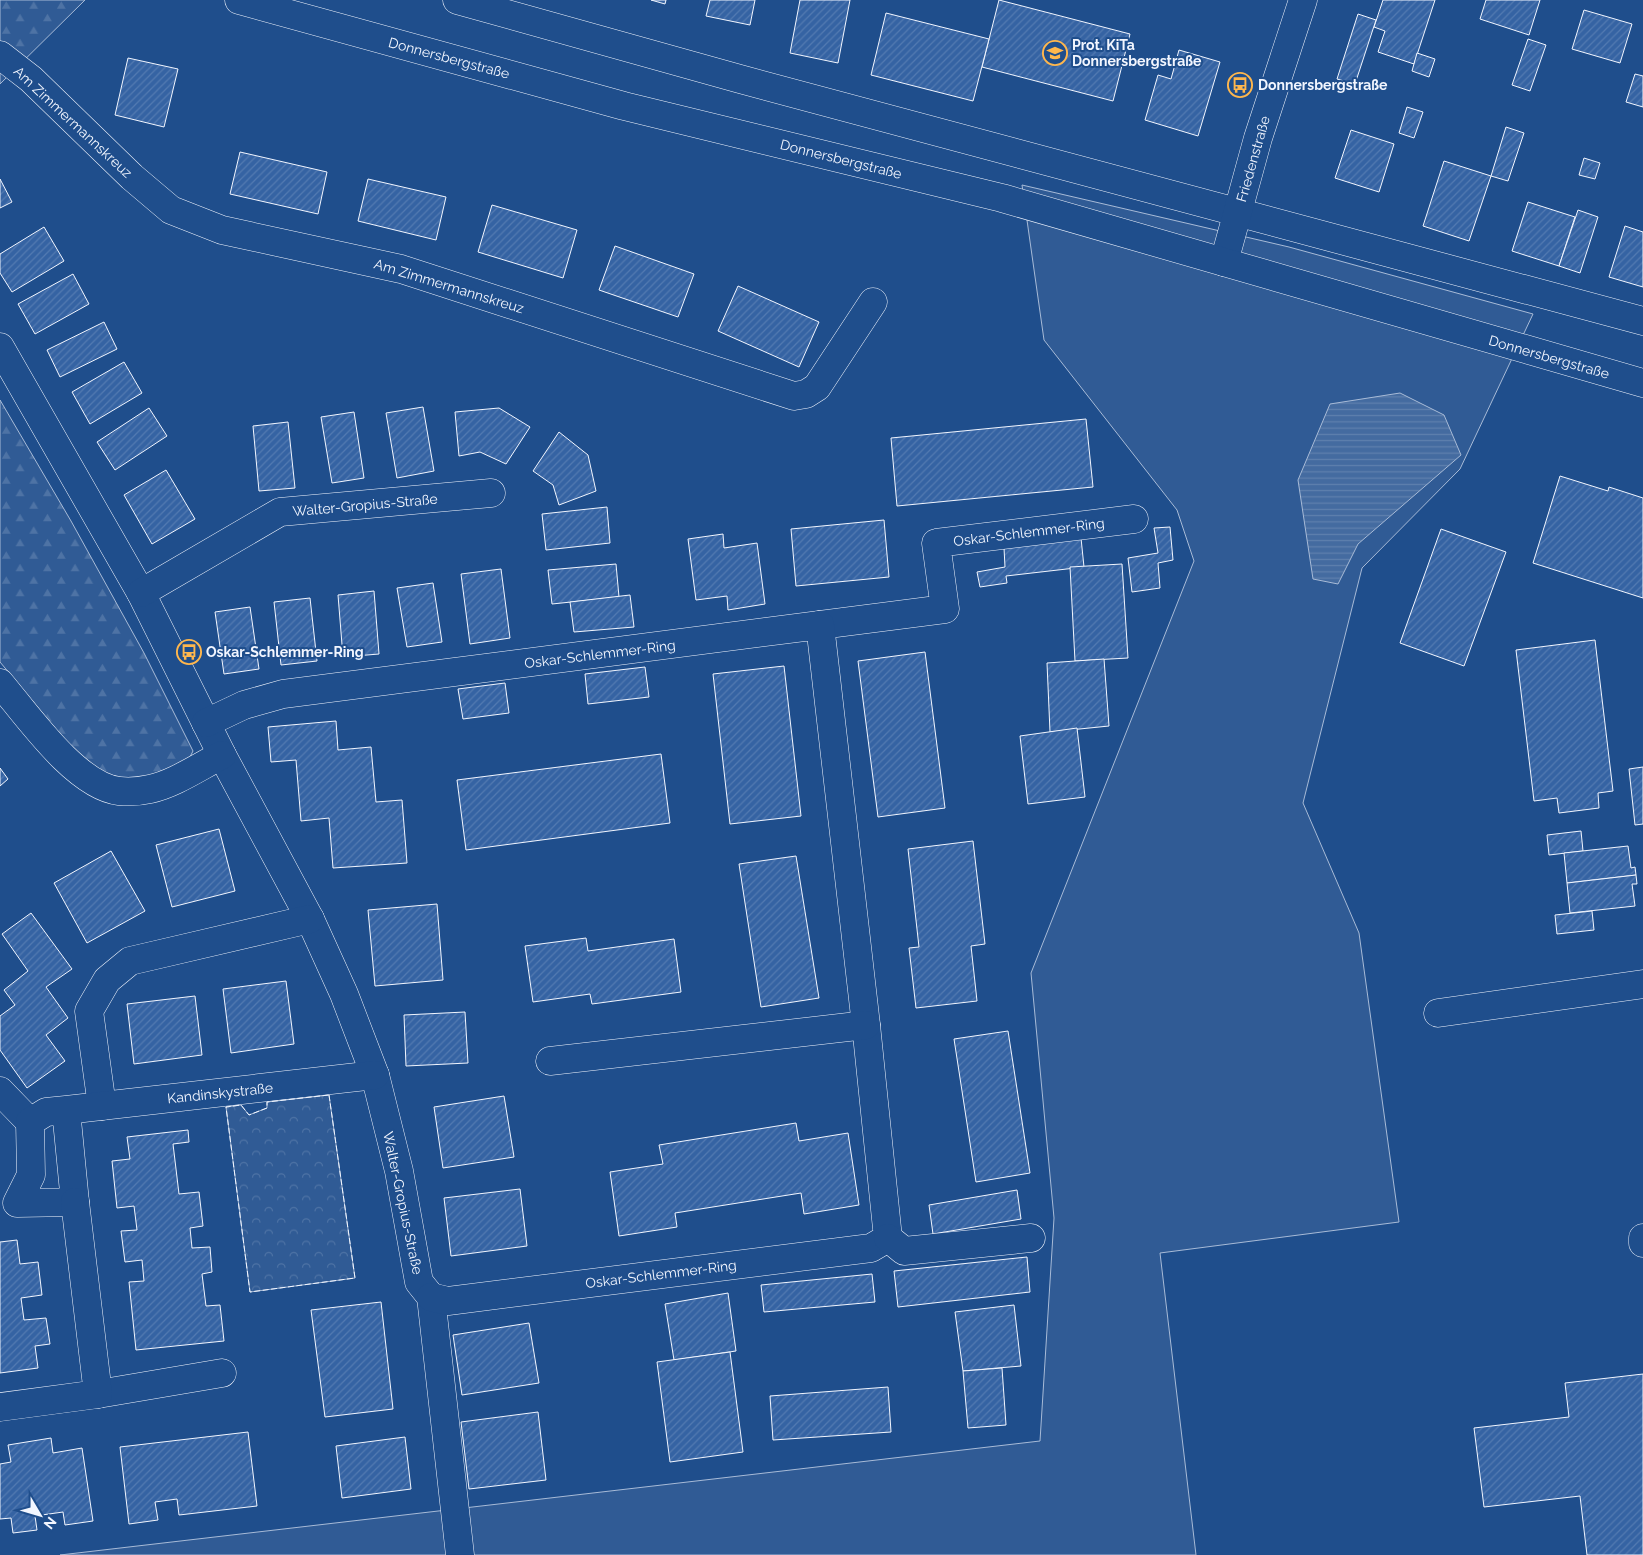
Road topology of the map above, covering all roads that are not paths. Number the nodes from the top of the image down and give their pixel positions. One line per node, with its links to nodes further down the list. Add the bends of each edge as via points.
1 (239, 0): 6 (street, Donnersbergstraße, via 624,106 1002,198)
2 (457, 0): 5 (street, via 740,80)
3 (1303, 0): 5 (street, Friedenstraße)
4 (0, 55): 7 (street, Am Zimmermannskreuz, via 31,79 132,177 171,210 222,230 401,268 794,396 806,394 817,387)
5 (1237, 213): 6 (street, Friedenstraße); 8 (street)
6 (1224, 262): 10 (street, Donnersbergstraße)
7 (872, 302)
8 (1643, 321)
9 (0, 346): 13 (street, Walter-Gropius-Straße)
10 (1643, 383)
11 (491, 494): 13 (street, Walter-Gropius-Straße, via 280,512)
12 (1134, 519): 14 (street, Oskar-Schlemmer-Ring, via 936,543 944,609)
13 (142, 593): 16 (street, Walter-Gropius-Straße)
14 (820, 626): 16 (street, Oskar-Schlemmer-Ring, via 283,694 244,705); 21 (street)
15 (0, 683): 17 (street, via 58,753 99,784 119,791 150,789)
16 (206, 723): 17 (street, Walter-Gropius-Straße)
17 (222, 755): 18 (street, Walter-Gropius-Straße)
18 (310, 919): 23 (street, Walter-Gropius-Straße, via 344,994); 25 (street, via 130,962 107,980 89,1010)
19 (1643, 984): 20 (street)
20 (1438, 1012)
21 (866, 1025): 22 (street); 30 (street)
22 (550, 1061)
23 (375, 1075): 25 (street, Kandinskystraße); 34 (street, Walter-Gropius-Straße, via 399,1170 419,1282)
24 (0, 1091): 27 (street)
25 (102, 1106): 26 (street, Kandinskystraße)
26 (66, 1110): 27 (street, Kandinskystraße, via 46,1112); 28 (street)
27 (30, 1122): 29 (street, via 31,1175)
28 (75, 1202): 29 (street); 36 (street)
29 (8, 1204)
30 (888, 1238): 31 (street, via 904,1251); 34 (street, Oskar-Schlemmer-Ring, via 871,1248 448,1301)
31 (1031, 1238)
32 (1643, 1238): 33 (street)
33 (1643, 1243)
34 (431, 1297): 38 (street, Walter-Gropius-Straße)
35 (222, 1373): 36 (street)
36 (98, 1394): 37 (street)
37 (0, 1407)
38 (460, 1555)

